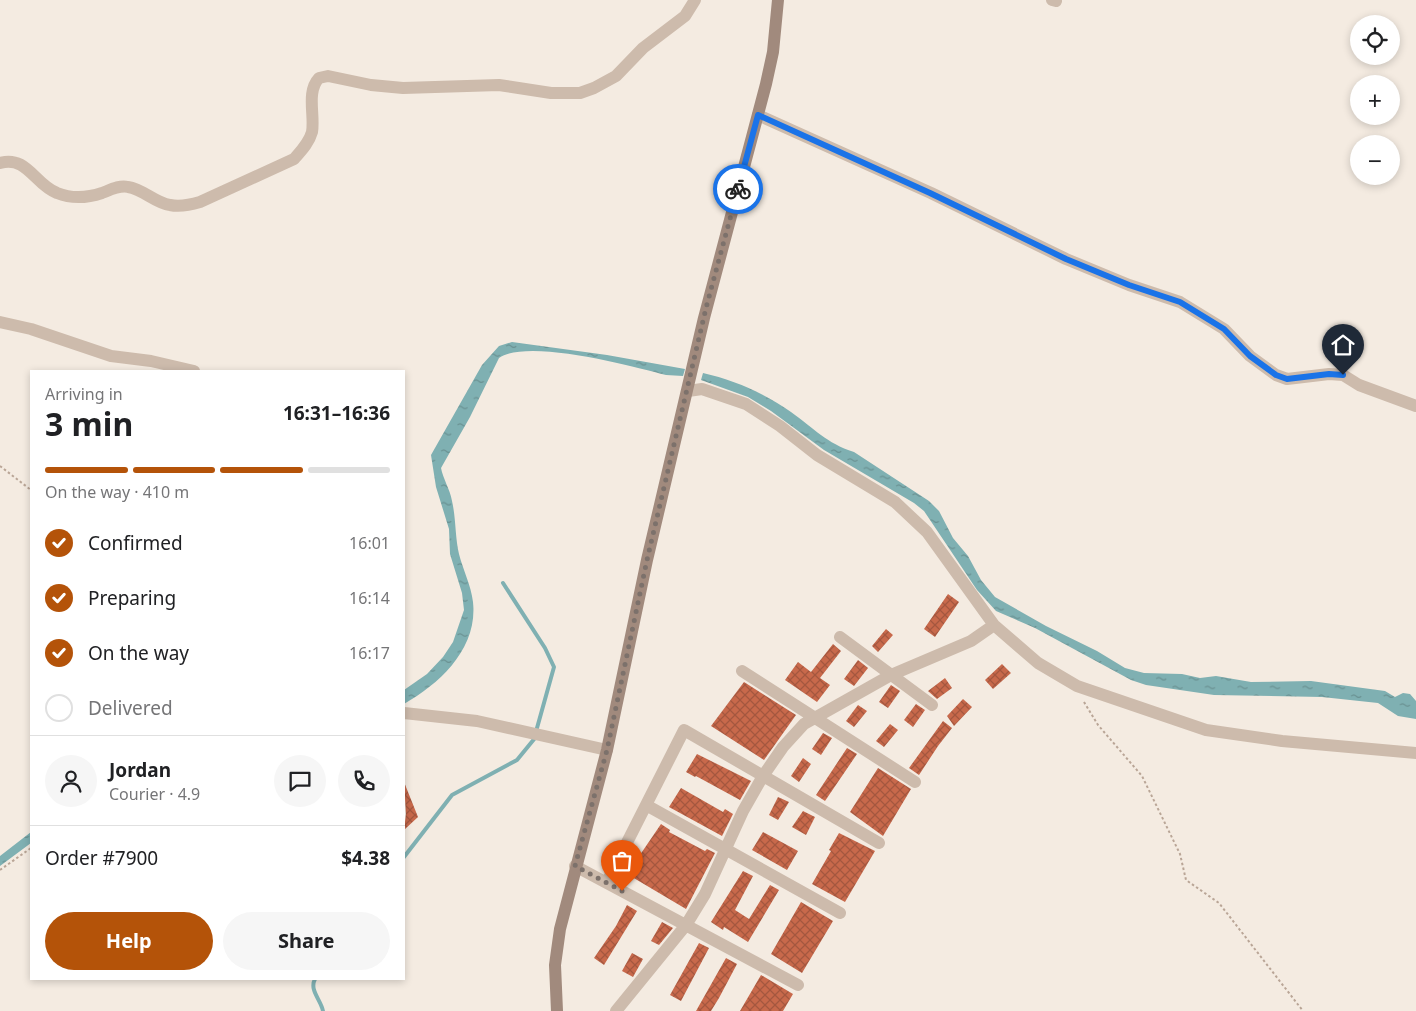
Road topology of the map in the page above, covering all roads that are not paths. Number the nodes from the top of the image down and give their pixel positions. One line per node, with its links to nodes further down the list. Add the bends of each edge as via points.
1 (695, 0): 4 (street, via 685,16 643,48 616,76 580,93 551,93 499,85 403,88 371,86 328,76 319,78 313,90 312,132 303,150 285,163 200,202 184,206 168,205 128,186 86,197 72,197 46,188 17,162)
2 (778, 0): 3 (street, via 771,60)
3 (758, 115): 7 (street, via 711,289); 8 (street, via 1066,259 1180,302 1224,329 1250,356 1276,375 1287,379 1343,375 1359,385)
4 (0, 163)
5 (0, 322): 6 (street, via 111,356)
6 (190, 370)
7 (689, 387): 9 (street, via 746,404 817,455 896,502 927,532); 16 (street, via 647,560)
8 (1416, 406)
9 (994, 625): 12 (street, via 971,641); 17 (street, via 1038,663 1077,686 1206,730 1282,741)
10 (840, 637): 12 (street)
11 (742, 671): 15 (street)
12 (892, 675): 13 (street); 15 (street)
13 (932, 704)
14 (405, 713): 16 (street, via 477,721)
15 (814, 717): 18 (street, via 783,747); 19 (street)
16 (607, 750): 23 (street)
17 (1416, 753)
18 (763, 776): 20 (street, via 684,730); 21 (street); 22 (street)
19 (915, 782)
20 (646, 806): 22 (street); 24 (street)
21 (879, 843)
22 (726, 849): 25 (street); 26 (street)
23 (575, 866): 24 (street); 28 (street, via 556,950)
24 (606, 882): 26 (street)
25 (840, 913)
26 (686, 925): 27 (street); 29 (street)
27 (798, 985)
28 (557, 1011)
29 (616, 1011)

